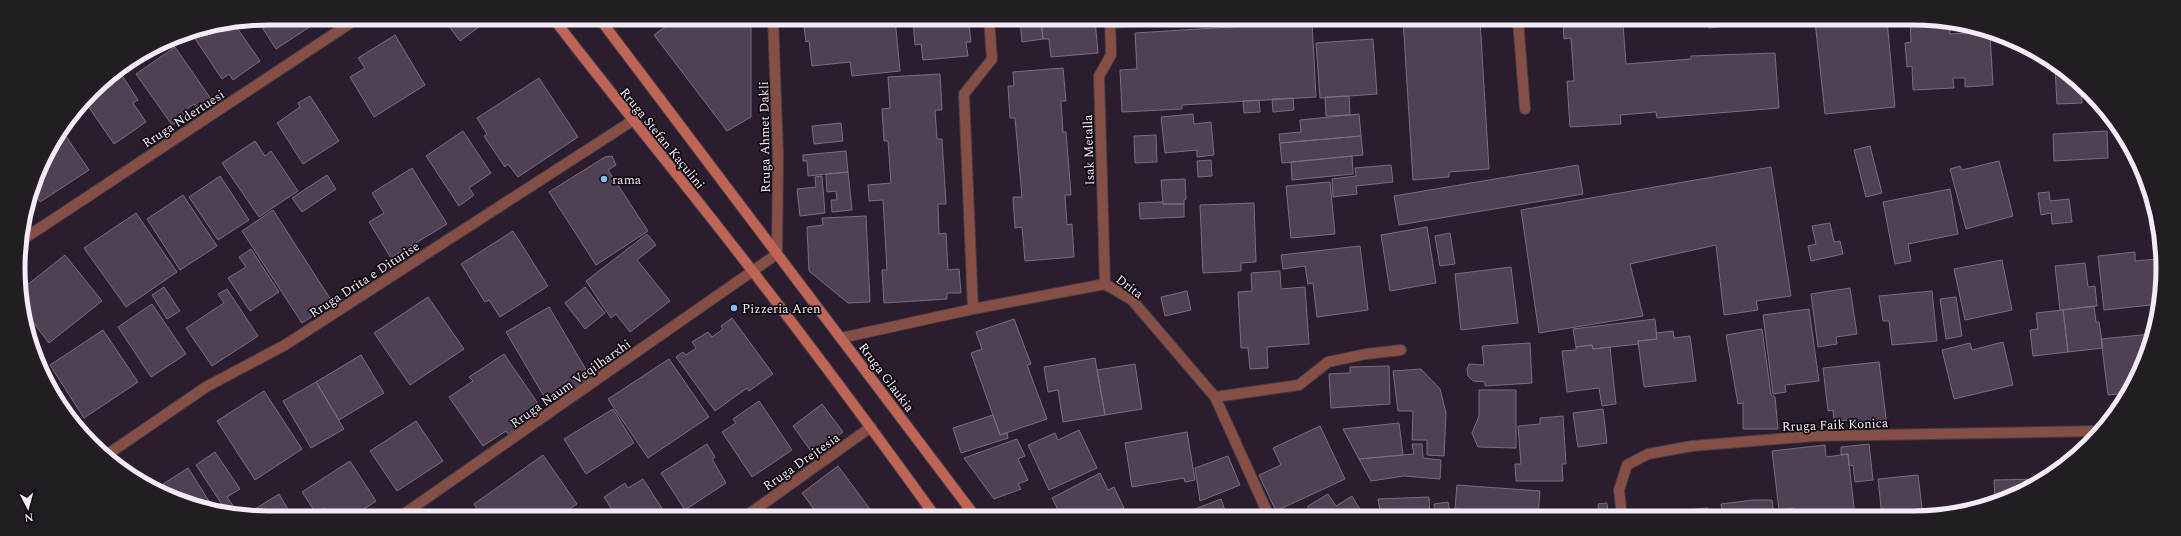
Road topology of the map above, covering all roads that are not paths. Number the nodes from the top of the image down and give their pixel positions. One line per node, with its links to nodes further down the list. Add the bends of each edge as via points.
1 (347, 25): 10 (street, Rruga Ndertuesi)
2 (558, 25): 9 (main road, Rruga Stefan Kaçulini)
3 (604, 25): 11 (main road, Rruga Stefan Kaçulini)
4 (774, 25): 11 (street, Rruga Ahmet Dakli, via 778,155)
5 (989, 25): 14 (street, via 992,59 964,94)
6 (1110, 25): 13 (street, Isak Metalla, via 1111,55 1098,76)
7 (1518, 25): 8 (street)
8 (1525, 109)
9 (632, 121): 12 (main road, Rruga Stefan Kaçulini); 20 (street, Rruga Drita e Diturise, via 285,345 206,388)
10 (27, 237)
11 (777, 254): 12 (street, Rruga Naum Veqilharxhi); 15 (main road, Rruga Glaukia)
12 (754, 272): 18 (main road); 21 (street, Rruga Naum Veqilharxhi)
13 (1105, 284): 14 (street, Drita); 17 (street, Drita, via 1132,300)
14 (973, 309): 15 (street, Drita)
15 (841, 338): 24 (main road, Rruga Glaukia)
16 (1401, 350): 17 (street, via 1328,362 1299,385)
17 (1215, 397): 25 (street, Drita)
18 (871, 427): 22 (street, Rruga Drejtesia); 23 (main road)
19 (2093, 431): 26 (street, Rruga Faik Konica, via 1816,436 1692,446 1648,454 1627,465 1619,490)
20 (110, 453)
21 (408, 511)
22 (753, 511)
23 (930, 511)
24 (971, 511)
25 (1266, 511)
26 (1621, 511)

